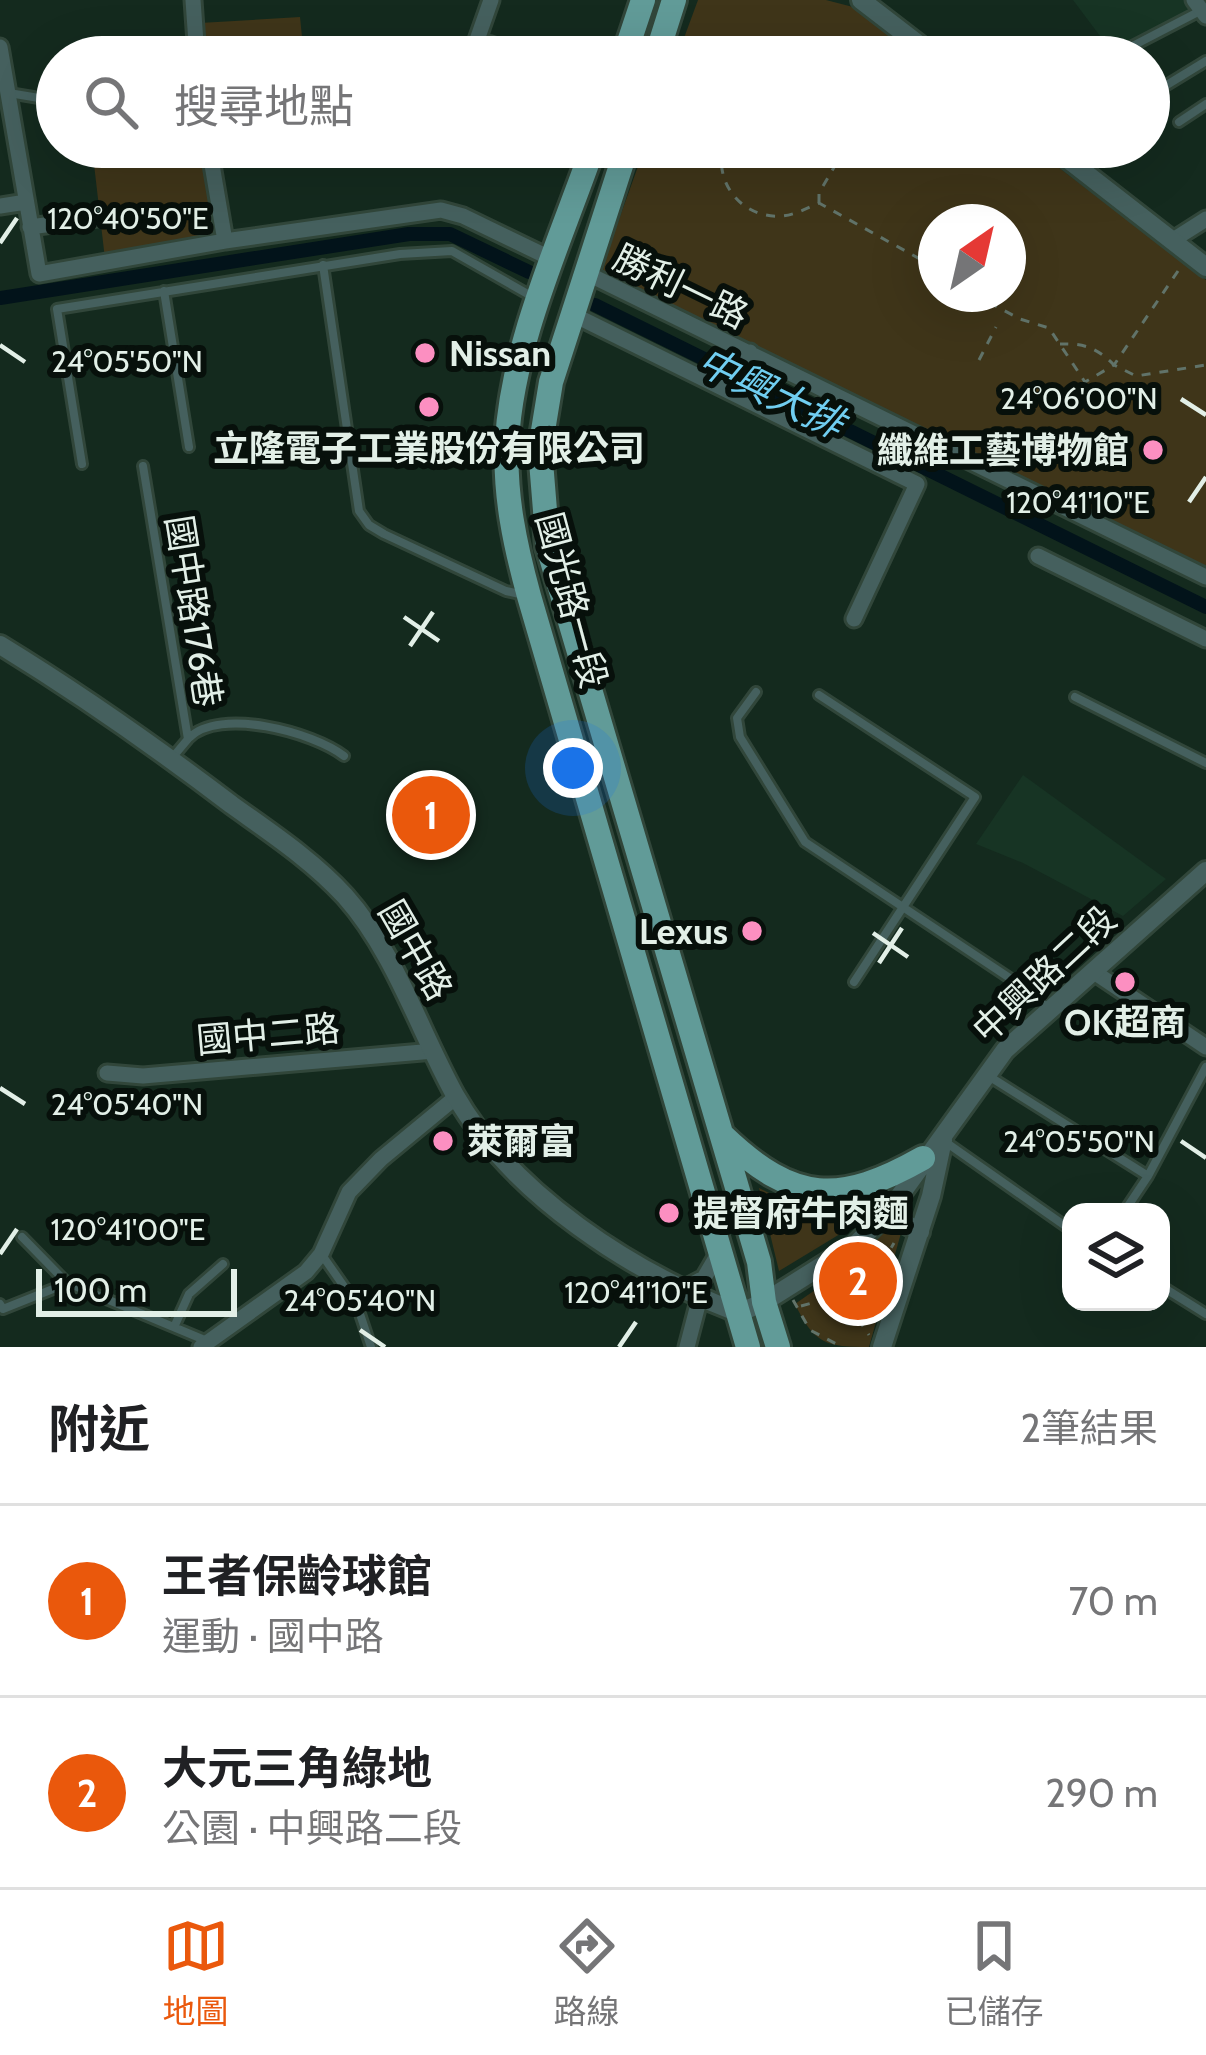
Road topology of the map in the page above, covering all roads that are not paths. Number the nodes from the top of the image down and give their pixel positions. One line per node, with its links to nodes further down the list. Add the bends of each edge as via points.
1 (193, 0): 7 (street)
2 (491, 0): 8 (street)
3 (643, 0): 9 (main road)
4 (674, 0): 10 (main road)
5 (861, 0): 11 (street)
6 (1201, 7): 12 (lane)
7 (196, 36)
8 (478, 36)
9 (631, 36)
10 (663, 36)
11 (905, 36)
12 (1149, 36)
13 (0, 46): 16 (street)
14 (1206, 61): 15 (lane)
15 (1170, 83)
16 (5, 86): 17 (lane); 24 (street)
17 (36, 94)
18 (1206, 104): 19 (lane)
19 (1179, 122)
20 (213, 168): 30 (street)
21 (585, 168): 31 (main road, 國光路一段)
22 (620, 168): 34 (main road, 國光路一段)
23 (1079, 168): 29 (street)
24 (26, 202): 25 (street); 28 (street)
25 (0, 206)
26 (97, 218): 28 (street)
27 (1206, 219): 29 (street)
28 (30, 227): 30 (street, via 39,274)
29 (1173, 240): 33 (street)
30 (225, 242): 31 (street, via 441,210)
31 (554, 260): 36 (main road, 國光路一段)
32 (323, 265): 35 (lane); 36 (lane, via 452,251); 45 (lane, via 359,511 384,534)
33 (1206, 267)
34 (586, 273): 37 (main road, 國光路一段); 38 (street, 勝利一路)
35 (164, 291): 40 (lane); 41 (lane, via 57,309)
36 (540, 301): 45 (main road, 國光路一段, via 507,441 509,505)
37 (572, 314): 39 (street, 勝利一路); 67 (main road, 國光路一段, via 543,424 548,547)
38 (749, 352): 39 (street, 勝利一路); 44 (street, 勝利一路)
39 (731, 391): 46 (street, 勝利一路, via 917,484)
40 (189, 447)
41 (82, 464)
42 (143, 466): 52 (lane, 國中路176巷)
43 (1038, 556): 47 (street)
44 (1206, 577)
45 (529, 596): 77 (main road, 國光路一段)
46 (854, 619)
47 (1206, 640)
48 (0, 645): 54 (street, 國中路)
49 (756, 692): 57 (lane, via 737,718 740,736 805,842)
50 (819, 694): 57 (lane, via 976,797)
51 (1075, 697): 55 (lane)
52 (188, 739): 53 (lane, via 226,721 322,740); 54 (lane, 國中路176巷)
53 (344, 756)
54 (172, 759): 62 (street, 國中路, via 348,899)
55 (1206, 764)
56 (1202, 882): 58 (street, 中興路二段)
57 (904, 909): 59 (lane); 60 (lane)
58 (1094, 972): 60 (street, 中興路二段); 61 (street)
59 (854, 982)
60 (1050, 1010): 65 (street, 中興路二段)
61 (1206, 1047)
62 (434, 1051): 64 (street, 國中二路); 66 (street, 國中路)
63 (1206, 1067): 70 (lane)
64 (106, 1073)
65 (985, 1073): 68 (street, 中興路二段); 70 (lane)
66 (456, 1097): 78 (street, via 349,1192); 82 (street, 國中路, via 531,1187 610,1247)
67 (721, 1134): 71 (main road, via 788,1185); 83 (main road, 國光路一段)
68 (943, 1140): 69 (street, 中興路二段); 74 (lane); 75 (street, 中興路二段)
69 (923, 1158): 71 (main road); 73 (street, 中興路二段)
70 (1148, 1176): 72 (lane)
71 (848, 1190): 73 (street)
72 (1130, 1203)
73 (889, 1212): 75 (street); 83 (street, 中興路二段)
74 (1062, 1225)
75 (920, 1232): 93 (street, 中興路二段)
76 (22, 1237): 80 (lane)
77 (719, 1245): 82 (street, via 716,1262); 85 (main road, 國光路一段)
78 (321, 1254): 88 (street); 90 (lane, via 357,1305)
79 (223, 1264): 87 (lane, via 189,1294)
80 (68, 1283): 84 (lane); 87 (lane)
81 (1170, 1292): 86 (lane)
82 (690, 1293): 85 (street, 國中路); 91 (street)
83 (777, 1300): 85 (street, 中興路二段); 89 (main road, 國光路一段)
84 (0, 1304)
85 (739, 1313): 89 (street); 92 (main road, 國光路一段)
86 (1206, 1314)
87 (175, 1325): 88 (lane)
88 (205, 1344)
89 (781, 1345)
90 (371, 1347)
91 (687, 1347)
92 (748, 1347)
93 (882, 1347)

